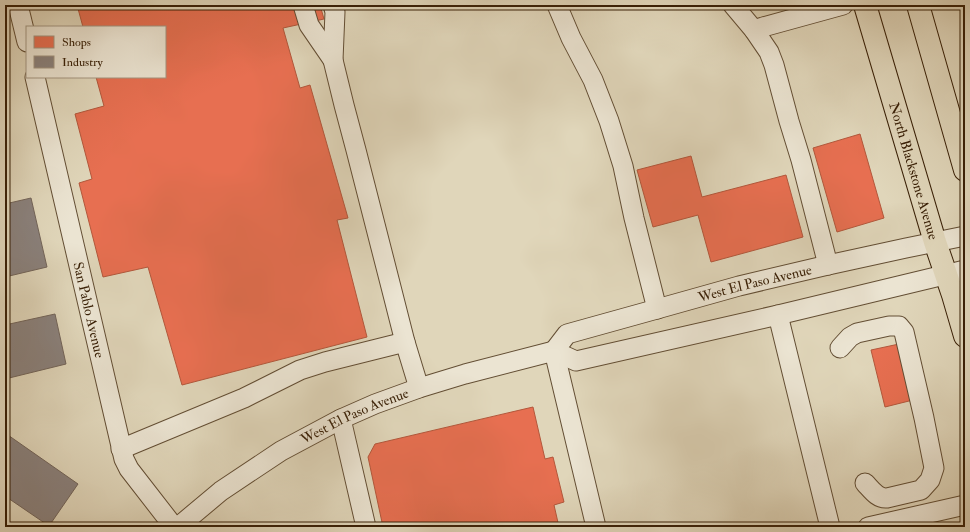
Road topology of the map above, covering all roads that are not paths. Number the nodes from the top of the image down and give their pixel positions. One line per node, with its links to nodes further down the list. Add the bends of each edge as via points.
1 (18, 5): 10 (street)
2 (303, 5): 11 (street, via 309,26)
3 (332, 5): 11 (street)
4 (557, 5): 18 (street, via 593,80 609,121 623,166)
5 (733, 5): 9 (street)
6 (843, 5): 9 (street)
7 (866, 5): 15 (main road, North Blackstone Avenue)
8 (918, 5): 13 (main road)
9 (754, 30): 16 (street, via 769,52 774,65)
10 (26, 38)
11 (333, 60): 21 (street)
12 (35, 78): 26 (street, San Pablo Avenue)
13 (965, 170)
14 (965, 236): 15 (street, West El Paso Avenue)
15 (935, 242): 16 (street, West El Paso Avenue); 17 (main road, North Blackstone Avenue)
16 (828, 265): 18 (street, West El Paso Avenue)
17 (956, 272): 19 (street); 20 (main road, North Blackstone Avenue)
18 (657, 309): 23 (street, West El Paso Avenue, via 567,334)
19 (778, 315): 23 (street, via 576,361); 33 (street)
20 (965, 336)
21 (405, 342): 24 (street); 26 (street, via 300,370 244,398)
22 (840, 348): 27 (street, via 857,333 889,326 899,326 904,332 934,468 930,480 921,490 887,498 877,496)
23 (554, 351): 24 (street, West El Paso Avenue); 32 (street)
24 (419, 388): 25 (street, West El Paso Avenue)
25 (341, 419): 30 (street, West El Paso Avenue, via 281,451 221,491); 31 (street)
26 (121, 449): 29 (street, San Pablo Avenue, via 129,469)
27 (865, 483)
28 (965, 505): 34 (street)
29 (174, 527)
30 (178, 527)
31 (366, 527)
32 (596, 527)
33 (830, 527)
34 (868, 527)

